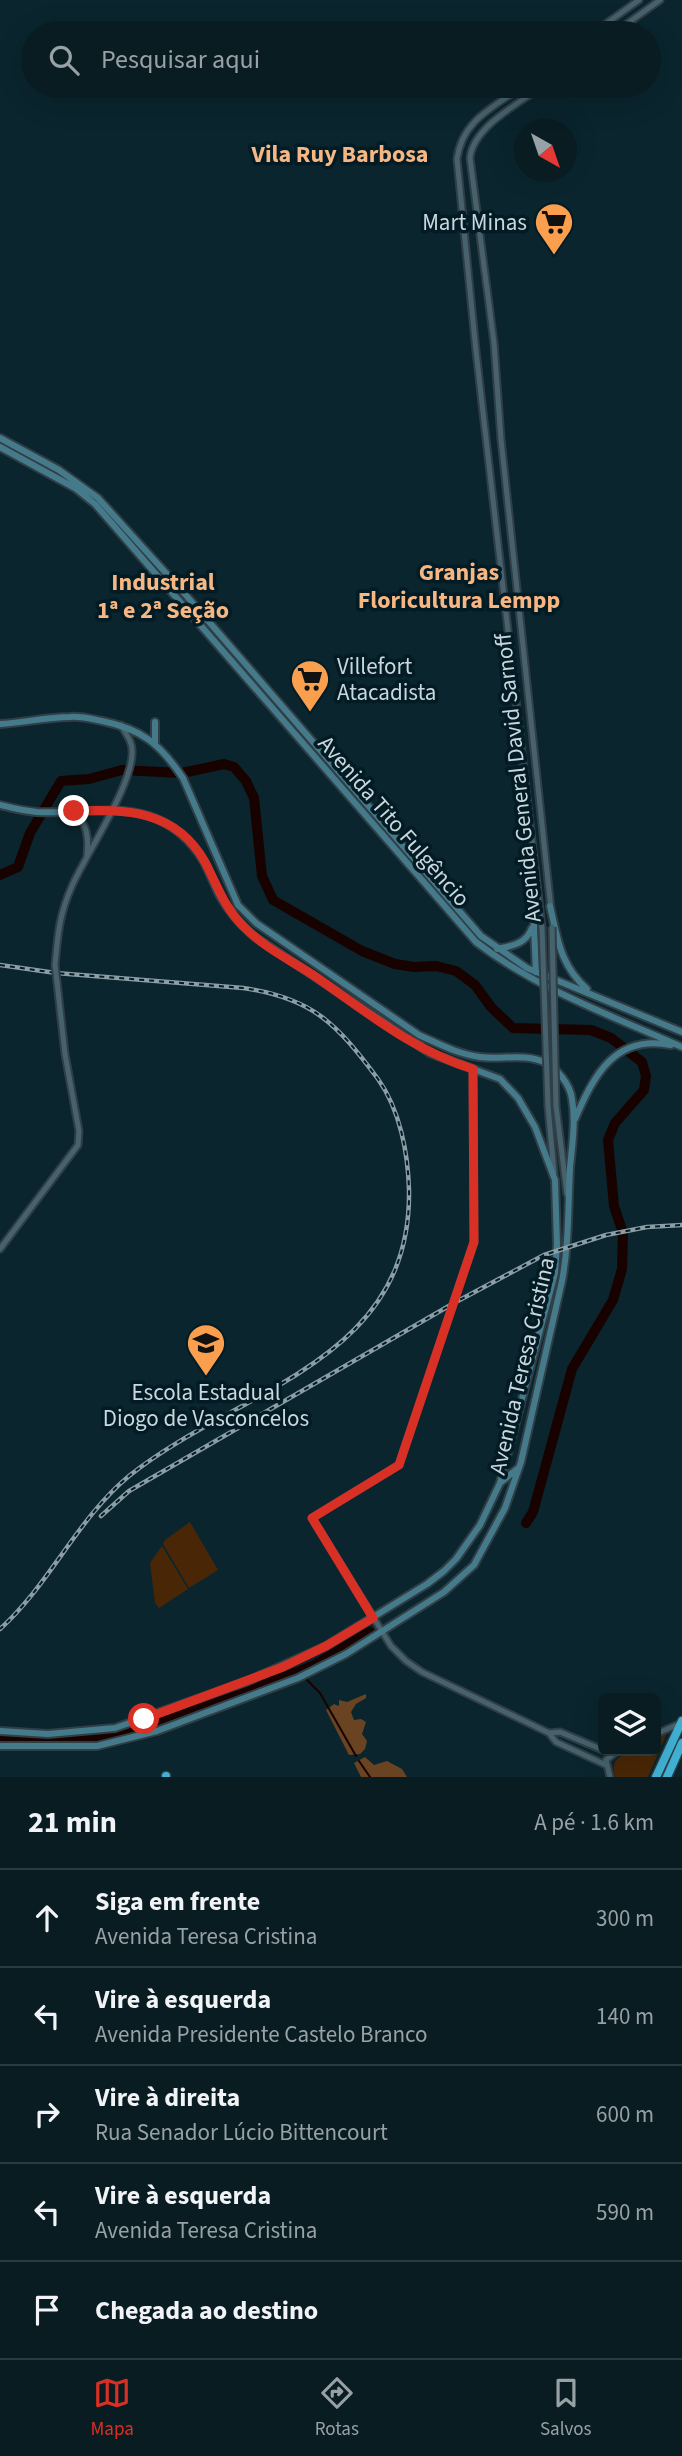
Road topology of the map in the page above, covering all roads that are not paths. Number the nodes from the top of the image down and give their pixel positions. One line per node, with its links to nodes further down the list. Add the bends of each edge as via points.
1 (639, 0): 3 (street)
2 (660, 0): 4 (street)
3 (610, 21)
4 (631, 21)
5 (507, 98): 7 (street)
6 (527, 98): 8 (street)
7 (467, 129): 8 (street); 9 (street, Avenida General David Sarnoff, via 459,145)
8 (478, 135): 10 (street, Avenida General David Sarnoff, via 470,154)
9 (459, 179): 10 (street); 12 (street, Avenida General David Sarnoff)
10 (473, 186): 13 (street, Avenida General David Sarnoff, via 494,343)
11 (0, 438): 29 (main road, Avenida Tito Fulgêncio, via 98,498 467,922)
12 (486, 439): 13 (street); 15 (street, Avenida General David Sarnoff)
13 (501, 442): 15 (street); 27 (street, Avenida General David Sarnoff)
14 (0, 447): 31 (main road, Avenida Tito Fulgêncio, via 95,504 461,926 497,958)
15 (487, 447): 26 (street, Avenida General David Sarnoff)
16 (155, 722): 20 (main road)
17 (0, 724): 18 (main road, Avenida Teresa Cristina, via 72,716)
18 (121, 725): 19 (main road, Avenida Teresa Cristina); 21 (street)
19 (139, 732): 20 (main road, Avenida Teresa Cristina); 21 (street)
20 (155, 744): 36 (main road, Avenida Teresa Cristina, via 183,778 239,905 256,923 419,1035 448,1049 544,1062 569,1086)
21 (131, 746): 23 (street, via 130,770)
22 (0, 805): 24 (main road, Avenida Teresa Cristina, via 22,811)
23 (112, 810): 24 (main road, Avenida Teresa Cristina); 25 (street); 35 (main road, Avenida Teresa Cristina, via 138,812 172,827 198,852 232,914 255,937 414,1044)
24 (74, 811): 25 (street, via 87,829)
25 (87, 858): 39 (street, bridge, via 60,916 55,965 78,1145)
26 (537, 887): 28 (main road); 37 (street, Avenida General David Sarnoff, bridge)
27 (550, 906): 32 (main road, via 563,960); 38 (street, Avenida General David Sarnoff, bridge, via 556,1106)
28 (533, 925): 29 (main road, via 526,938); 30 (main road)
29 (497, 949): 30 (main road, Avenida Tito Fulgêncio)
30 (536, 972): 31 (main road); 32 (main road, Avenida Tito Fulgêncio)
31 (536, 982): 34 (main road, Avenida Tito Fulgêncio)
32 (590, 993): 33 (main road)
33 (682, 1032)
34 (682, 1047): 36 (main road, via 646,1042 608,1061 586,1093)
35 (473, 1069): 37 (main road, Avenida Teresa Cristina, via 500,1079 518,1098 535,1127); 43 (street, via 474,1242 399,1465 312,1518)
36 (573, 1124): 38 (main road, Avenida Teresa Cristina)
37 (555, 1180): 41 (main road, Avenida Teresa Cristina, via 555,1273)
38 (568, 1208): 40 (main road, Avenida Teresa Cristina, via 567,1257)
39 (0, 1249)
40 (519, 1467): 41 (main road); 42 (main road, Avenida Teresa Cristina)
41 (500, 1483): 42 (main road); 43 (main road, Avenida Teresa Cristina, via 480,1525 456,1559 428,1584)
42 (505, 1508): 44 (main road, Avenida Teresa Cristina, via 474,1565 444,1592)
43 (373, 1618): 44 (street); 47 (main road, Avenida Teresa Cristina, via 326,1646 248,1681)
44 (382, 1632): 49 (street, via 406,1661); 51 (main road, Avenida Teresa Cristina, via 299,1678 157,1731)
45 (682, 1722): 48 (street); 57 (highway)
46 (0, 1731): 47 (main road, Avenida Teresa Cristina)
47 (93, 1732): 51 (main road)
48 (661, 1732)
49 (549, 1733): 53 (street, via 560,1732); 55 (street, via 556,1742)
50 (682, 1743): 58 (highway)
51 (97, 1745): 52 (main road, Avenida Teresa Cristina)
52 (0, 1746)
53 (598, 1747)
54 (607, 1756): 55 (street)
55 (606, 1765): 56 (street)
56 (610, 1777)
57 (656, 1777)
58 (667, 1777)

